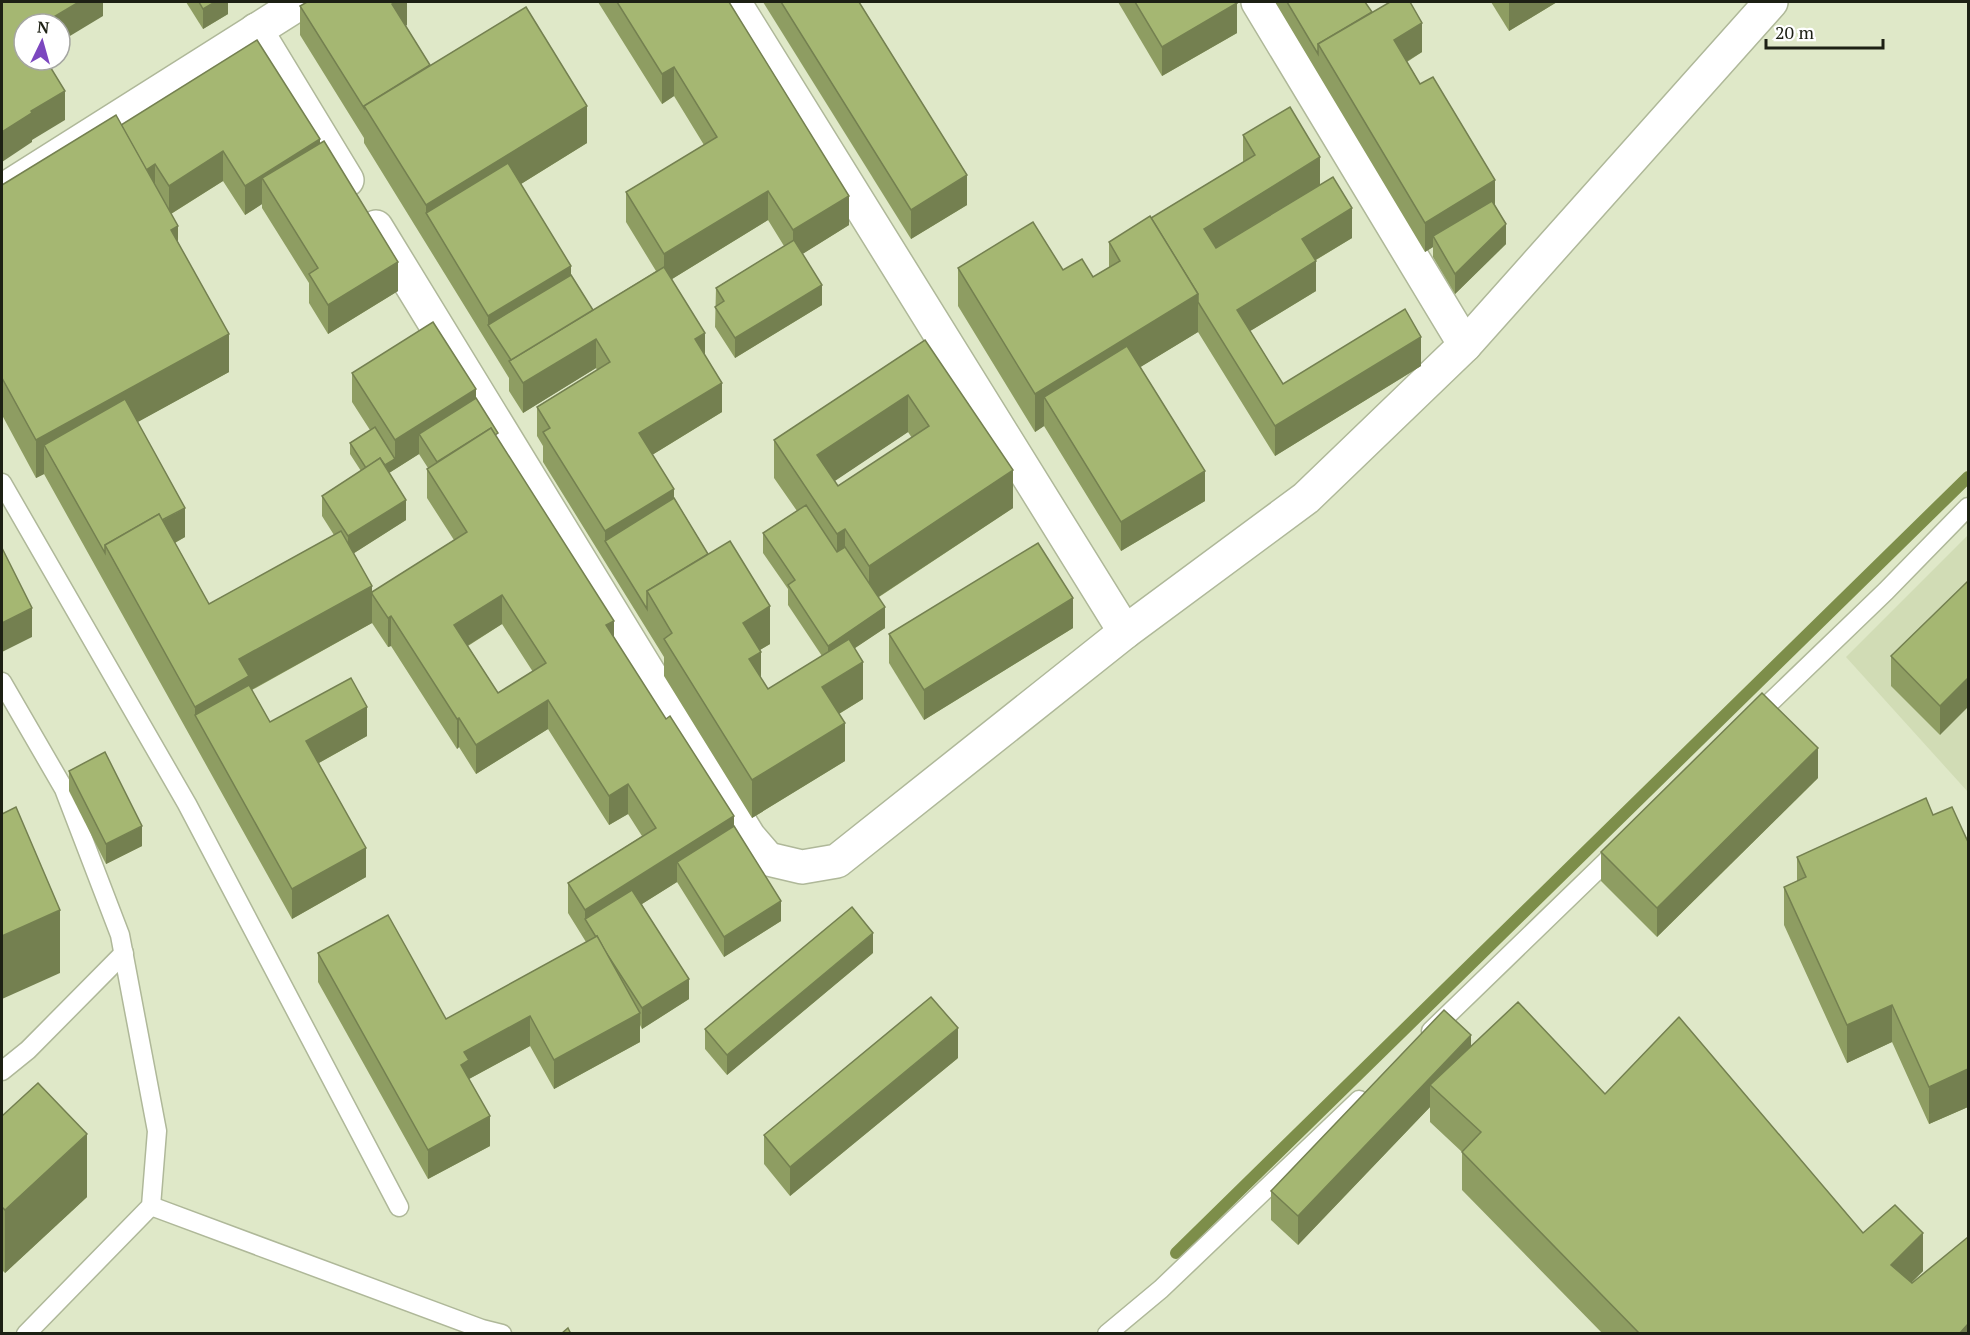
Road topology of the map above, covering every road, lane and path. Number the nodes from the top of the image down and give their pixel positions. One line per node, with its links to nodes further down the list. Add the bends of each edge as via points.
1 (301, 2): 5 (street)
2 (734, 2): 10 (street)
3 (1258, 2): 7 (street)
4 (1771, 2): 7 (street)
5 (256, 30): 6 (street); 10 (street, via 748,837 768,859 802,867 837,861)
6 (2, 191)
7 (1465, 345): 10 (street, via 1306,498)
8 (2, 483): 19 (lane, via 188,804)
9 (1968, 507): 12 (lane)
10 (1125, 632)
11 (2, 682): 14 (lane, via 64,789)
12 (1740, 731)
13 (1629, 839): 15 (lane)
14 (124, 953): 16 (lane); 18 (lane, via 157,1131)
15 (1415, 1047)
16 (2, 1071)
17 (1372, 1087): 23 (lane, via 1161,1289)
18 (151, 1206): 20 (lane); 21 (lane)
19 (399, 1207)
20 (483, 1331): 22 (lane)
21 (26, 1334)
22 (502, 1334)
23 (1107, 1334)

